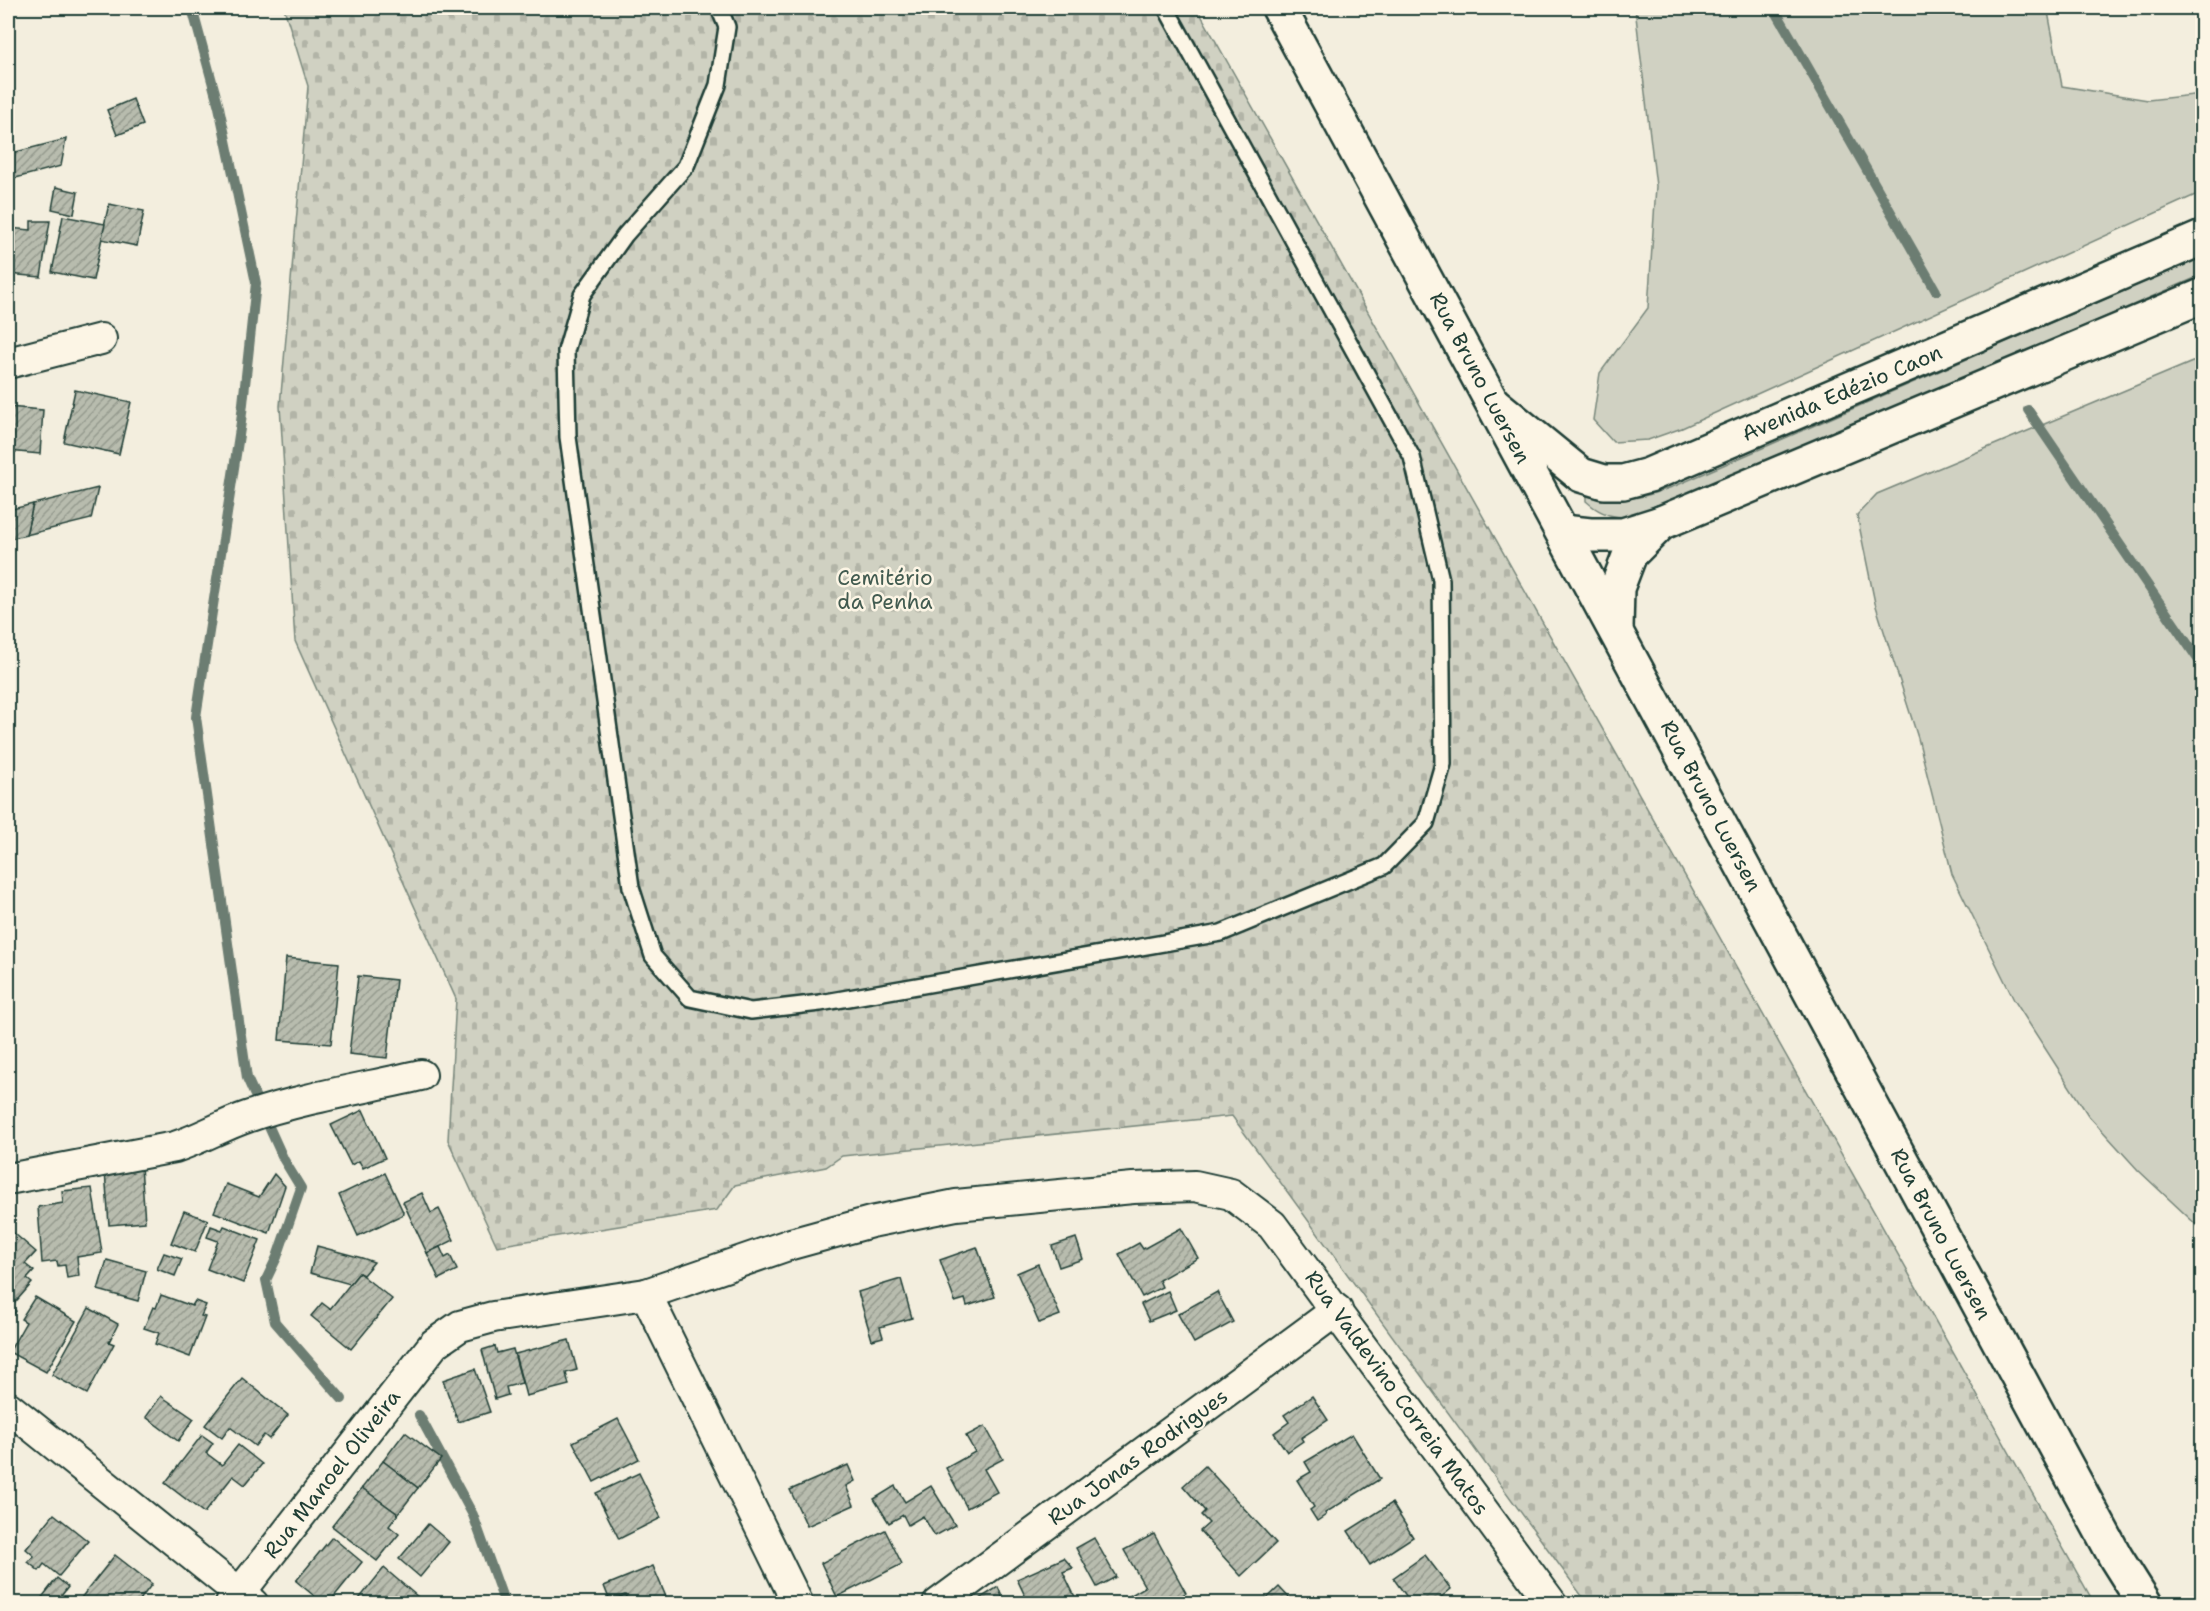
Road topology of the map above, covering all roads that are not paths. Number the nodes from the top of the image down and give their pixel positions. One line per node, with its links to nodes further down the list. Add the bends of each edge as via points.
1 (719, 8): 2 (lane, via 727,27 718,85 686,166 626,235 582,295 566,351 568,437 634,897 653,956 690,998 752,1011 820,1003 1221,933 1384,866 1426,823 1443,764 1441,580 1412,457)
2 (1166, 8)
3 (1279, 8): 8 (main road, Rua Bruno Luersen)
4 (2202, 238): 8 (main road, Avenida Edézio Caon, via 1649,475 1623,482 1604,482 1581,475)
5 (2202, 296): 9 (main road)
6 (101, 339): 7 (street)
7 (8, 363)
8 (1494, 404): 10 (main road, Rua Bruno Luersen)
9 (1661, 523): 10 (main road, via 1623,535); 11 (main road, via 1630,554 1617,588)
10 (1563, 532): 11 (main road, Rua Bruno Luersen)
11 (1616, 629): 22 (main road, Rua Bruno Luersen, via 2116,1558)
12 (421, 1075): 13 (street, via 245,1117 175,1147)
13 (8, 1179)
14 (1231, 1194): 15 (street, Rua Manoel Oliveira, via 1195,1186 1133,1188 956,1205 871,1222 791,1244); 16 (street, Rua Valdevino Correia Matos, via 1272,1224)
15 (646, 1294): 18 (street, Rua Manoel Oliveira, via 493,1317 460,1326 434,1344); 19 (street)
16 (1337, 1310): 20 (street, Rua Jonas Rodrigues); 21 (street, Rua Valdevino Correia Matos)
17 (8, 1407): 18 (street)
18 (241, 1600)
19 (798, 1604)
20 (938, 1604)
21 (1552, 1604)
22 (2145, 1604)

